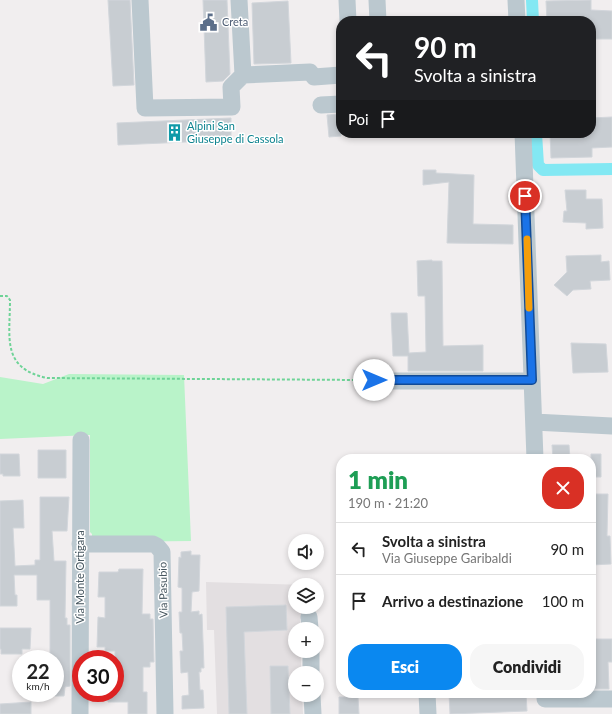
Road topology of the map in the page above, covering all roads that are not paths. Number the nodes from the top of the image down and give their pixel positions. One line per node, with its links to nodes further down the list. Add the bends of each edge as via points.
1 (140, 0): 9 (street, via 145,108 232,107 231,87)
2 (239, 0): 9 (street)
3 (347, 0): 6 (street)
4 (377, 0): 7 (street)
5 (516, 0): 8 (street)
6 (348, 16)
7 (378, 16)
8 (517, 16)
9 (243, 75): 10 (street, via 310,72 314,77)
10 (336, 75)
11 (336, 104): 12 (street)
12 (321, 105)
13 (523, 138): 15 (street)
14 (374, 380): 15 (street)
15 (532, 380): 16 (street)
16 (534, 422): 17 (street); 19 (street)
17 (612, 426)
18 (81, 440): 20 (street, Via Monte Ortigara)
19 (535, 454)
20 (80, 544): 25 (street, Via Monte Ortigara); 26 (street, Via Pasubio, via 153,544 162,552)
21 (427, 698): 28 (street)
22 (612, 699): 24 (street)
23 (312, 702): 27 (street)
24 (545, 702)
25 (80, 714)
26 (165, 714)
27 (313, 714)
28 (428, 714)

